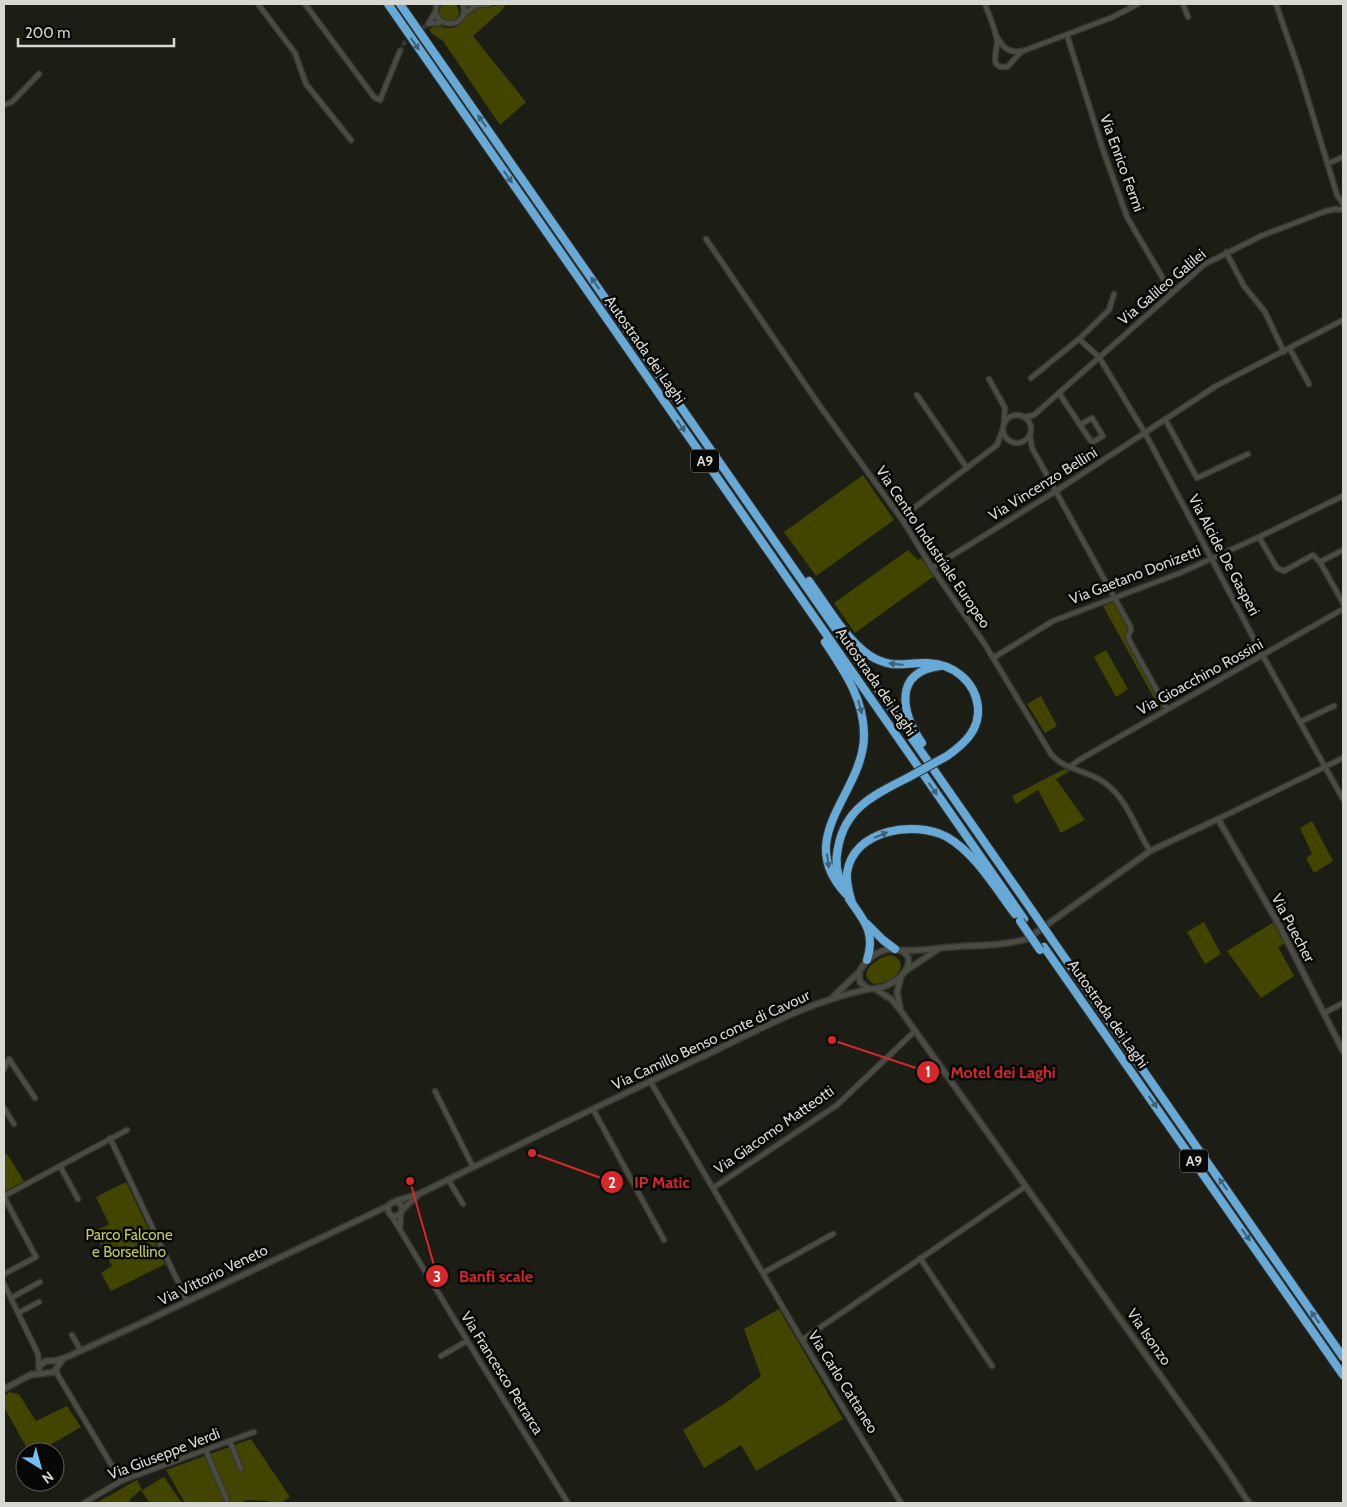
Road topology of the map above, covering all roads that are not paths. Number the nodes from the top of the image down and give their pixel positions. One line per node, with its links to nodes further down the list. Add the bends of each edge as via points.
1 (258, 4): 26 (street, via 296,53 306,84)
2 (305, 4): 20 (street, via 374,98 380,100)
3 (388, 4): 69 (highway, Autostrada dei Laghi / A9, one-way to 69)
4 (400, 4): 62 (highway, Autostrada dei Laghi / A9, one-way to 4)
5 (463, 4): 14 (street)
6 (467, 4): 12 (street)
7 (490, 4): 12 (street)
8 (985, 4): 18 (street)
9 (1138, 4): 17 (street)
10 (1183, 4): 15 (street)
11 (1276, 4): 28 (street)
12 (477, 5): 14 (street)
13 (436, 7): 16 (street, via 437,17); 16 (street, via 428,24)
14 (464, 14): 16 (street, via 454,24)
15 (1188, 18)
16 (442, 22)
17 (1067, 34): 21 (street); 33 (street, Via Enrico Fermi, via 1127,217)
18 (997, 38): 19 (street); 22 (street)
19 (1008, 50): 21 (street); 22 (street); 23 (street)
20 (400, 51)
21 (1023, 51): 23 (street)
22 (996, 53): 23 (street, via 995,61 1000,67 1007,67)
23 (1013, 60)
24 (39, 74): 25 (street, via 12,102)
25 (4, 104)
26 (351, 140)
27 (1343, 157): 28 (street)
28 (1327, 164): 29 (street)
29 (1340, 206): 30 (street); 32 (street, Via Galileo Galilei)
30 (1343, 215)
31 (706, 239): 66 (street, Via Centro Industriale Europeo)
32 (1226, 252): 33 (street, Via Galileo Galilei, via 1205,264); 38 (street, via 1244,286 1265,312)
33 (1171, 292): 39 (street, Via Galileo Galilei)
34 (1114, 294): 36 (street, via 1109,310)
35 (1343, 320): 37 (street, Via Vincenzo Bellini)
36 (1079, 339): 39 (street, Via Alcide De Gasperi); 40 (street)
37 (1290, 349): 38 (street, Via Vincenzo Bellini); 42 (street)
38 (1284, 352): 49 (street, Via Vincenzo Bellini, via 1216,386)
39 (1100, 357): 43 (street, Via Galileo Galilei); 54 (street, Via Alcide De Gasperi)
40 (1031, 378)
41 (989, 379): 45 (street)
42 (1309, 384)
43 (1058, 393): 47 (street, Via Galileo Galilei); 52 (street)
44 (917, 395): 61 (street)
45 (1005, 408): 46 (street); 50 (street)
46 (1016, 415): 48 (street); 50 (street)
47 (1034, 415): 48 (street); 51 (street, Via Galileo Galilei)
48 (1024, 417): 51 (street)
49 (1165, 419): 54 (street, Via Vincenzo Bellini); 60 (street, via 1197,478)
50 (1004, 422): 53 (street)
51 (1030, 424): 55 (street, Via Galileo Galilei)
52 (1080, 425): 52 (street, via 1092,418 1103,436 1093,442)
53 (1002, 431): 56 (street); 58 (street)
54 (1145, 433): 63 (street, Via Vincenzo Bellini); 71 (street, Via Alcide De Gasperi)
55 (1030, 434): 57 (street); 59 (street, Via Galileo Galilei)
56 (1010, 442): 57 (street); 58 (street)
57 (1020, 443): 59 (street)
58 (997, 444): 61 (street)
59 (1032, 448): 63 (street, Via Galileo Galilei)
60 (1248, 454)
61 (968, 468): 65 (street)
62 (727, 472): 79 (highway, one-way to 62, via 885,663 856,645); 89 (highway, Autostrada dei Laghi / A9)
63 (1056, 491): 73 (street, Via Vincenzo Bellini); 74 (street, Via Galileo Galilei)
64 (1343, 496): 68 (street, Via Gaetano Donizetti)
65 (906, 514): 66 (street); 67 (street)
66 (899, 516): 67 (street, Via Centro Industriale Europeo)
67 (903, 521): 73 (street, Via Centro Industriale Europeo)
68 (1260, 537): 71 (street, Via Gaetano Donizetti); 72 (street, via 1277,568 1284,571 1313,555)
69 (763, 545): 90 (highway, one-way to 90, via 847,677 861,712 864,736 860,761 836,809 828,837 828,864); 93 (highway, Autostrada dei Laghi / A9, one-way to 93)
70 (1343, 550): 72 (street)
71 (1212, 559): 74 (street, Via Gaetano Donizetti); 77 (street, Via Alcide De Gasperi)
72 (1320, 562): 75 (street)
73 (932, 568): 78 (street, Via Centro Industriale Europeo)
74 (1115, 598): 78 (street, Via Gaetano Donizetti, via 1053,621); 81 (street, Via Galileo Galilei, via 1130,626 1128,638)
75 (1343, 603)
76 (1343, 609): 77 (street, Via Gioacchino Rossini)
77 (1263, 656): 81 (street, Via Gioacchino Rossini); 82 (street, Via Alcide De Gasperi)
78 (993, 658): 85 (street, Via Centro Industriale Europeo, via 1051,754 1061,764)
79 (945, 666): 89 (highway, via 927,670 912,680 904,702 908,717 918,738 976,821); 90 (highway, bridge, via 959,673 974,692 978,708 972,732 960,747 947,756 865,802 855,811 839,840 837,861)
80 (1334, 706): 82 (street)
81 (1167, 709): 85 (street, Via Gioacchino Rossini)
82 (1300, 722): 84 (street, Via Alcide De Gasperi)
83 (1343, 758): 84 (street)
84 (1325, 766): 86 (street, Via Alcide De Gasperi); 87 (street)
85 (1070, 767): 88 (street, Via Centro Industriale Europeo, via 1095,776 1111,788 1122,801)
86 (1343, 798)
87 (1218, 819): 88 (street); 105 (street, Via Puecher, via 1279,925)
88 (1150, 851): 94 (street, via 1027,939)
89 (1009, 876): 149 (highway, Autostrada dei Laghi / A9, one-way to 89, bridge)
90 (846, 894): 91 (highway)
91 (852, 902): 92 (highway); 93 (highway, one-way to 93, via 847,872 857,851 877,836 913,828 939,834 967,852)
92 (863, 919): 95 (highway); 96 (highway, via 871,942)
93 (1022, 920): 155 (highway, Autostrada dei Laghi / A9, one-way to 155)
94 (938, 949): 95 (street); 97 (street)
95 (897, 950): 96 (street, via 881,951); 97 (street, via 906,955)
96 (867, 960): 98 (street)
97 (907, 971): 99 (street)
98 (859, 972): 101 (street, via 860,982); 102 (street, Via Camillo Benso conte di Cavour)
99 (901, 977): 100 (street, via 889,986); 104 (street, Via Isonzo, via 897,992)
100 (875, 989): 101 (street); 104 (street, Via Isonzo, via 891,998)
101 (868, 990): 102 (street, Via Camillo Benso conte di Cavour)
102 (832, 998): 109 (street, Via Camillo Benso conte di Cavour)
103 (1343, 1003): 105 (street)
104 (901, 1011): 106 (street, Via Isonzo)
105 (1324, 1013): 107 (street, Via Puecher)
106 (915, 1032): 120 (street, Via Isonzo); 121 (street, Via Giacomo Matteotti, via 837,1105)
107 (1343, 1051)
108 (4, 1069): 111 (street, via 9,1059)
109 (650, 1081): 113 (street, Via Camillo Benso conte di Cavour); 121 (street, Via Carlo Cattaneo)
110 (435, 1091): 118 (street)
111 (35, 1098)
112 (4, 1108): 114 (street)
113 (593, 1109): 118 (street); 133 (street)
114 (14, 1124)
115 (127, 1130): 116 (street)
116 (110, 1138): 117 (street); 140 (street)
117 (60, 1166): 123 (street); 124 (street)
118 (473, 1167): 119 (street)
119 (448, 1179): 122 (street); 126 (street)
120 (1026, 1186): 134 (street); 167 (street, Via Isonzo)
121 (713, 1188): 136 (street, Via Carlo Cattaneo)
122 (419, 1194): 125 (street); 128 (street)
123 (4, 1196): 135 (street, via 36,1257)
124 (78, 1199)
125 (396, 1201): 127 (street); 128 (street, via 400,1203)
126 (462, 1204)
127 (388, 1206): 129 (street, Via Vittorio Veneto); 130 (street)
128 (401, 1211): 130 (street, via 396,1216); 131 (street)
129 (373, 1213): 130 (street, Via Vittorio Veneto); 140 (street, Via Vittorio Veneto)
130 (390, 1214): 131 (street, Via Francesco Petrarca)
131 (400, 1230): 145 (street, Via Francesco Petrarca)
132 (832, 1234): 136 (street)
133 (664, 1240)
134 (920, 1258): 144 (street); 152 (street)
135 (4, 1274)
136 (763, 1274): 144 (street, Via Carlo Cattaneo)
137 (40, 1282): 139 (street)
138 (4, 1284): 139 (street)
139 (11, 1298): 142 (street)
140 (187, 1301): 146 (street, Via Vittorio Veneto)
141 (39, 1302): 142 (street)
142 (18, 1313): 148 (street)
143 (72, 1335): 146 (street)
144 (802, 1340): 166 (street, Via Carlo Cattaneo)
145 (467, 1341): 147 (street); 165 (street, Via Francesco Petrarca)
146 (81, 1350): 151 (street, Via Vittorio Veneto)
147 (441, 1356)
148 (39, 1357): 150 (street); 153 (street)
149 (1343, 1357)
150 (46, 1361): 151 (street); 153 (street)
151 (56, 1366): 154 (street, Via Vittorio Veneto); 156 (street)
152 (992, 1366)
153 (40, 1369): 154 (street); 157 (street)
154 (50, 1374): 156 (street)
155 (1343, 1375)
156 (59, 1377): 162 (street)
157 (4, 1389)
158 (254, 1432): 159 (street, Via Giuseppe Verdi)
159 (230, 1442): 160 (street, Via Giuseppe Verdi); 161 (street)
160 (206, 1451): 162 (street, Via Giuseppe Verdi); 163 (street)
161 (241, 1469)
162 (121, 1481): 164 (street, Via Giuseppe Verdi)
163 (227, 1500)
164 (84, 1503)
165 (568, 1503)
166 (902, 1503)
167 (1249, 1503)

